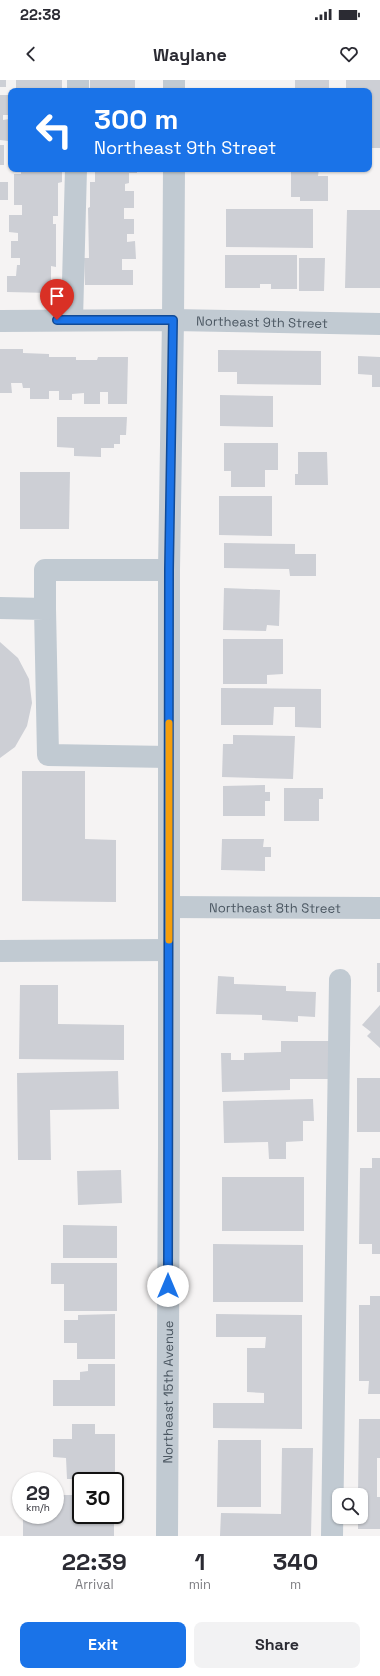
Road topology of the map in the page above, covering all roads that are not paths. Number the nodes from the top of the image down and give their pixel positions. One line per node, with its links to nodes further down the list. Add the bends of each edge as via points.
1 (76, 172): 3 (street)
2 (174, 172): 4 (street, Northeast 15th Avenue)
3 (72, 320): 4 (street, Northeast 9th Street); 5 (street, Northeast 9th Street)
4 (173, 320): 6 (street, Northeast 9th Street); 7 (street, Northeast 15th Avenue)
5 (0, 321)
6 (380, 324)
7 (169, 570): 9 (street, via 45,570); 10 (street, Northeast 15th Avenue)
8 (0, 608): 9 (street)
9 (46, 609): 10 (street, via 48,755)
10 (169, 757): 11 (street, Northeast 15th Avenue)
11 (169, 907): 12 (street, Northeast 8th Street); 13 (street, Northeast 15th Avenue)
12 (380, 908)
13 (169, 950): 14 (street); 16 (street, Northeast 15th Avenue)
14 (0, 951)
15 (340, 980): 17 (street)
16 (167, 1536)
17 (332, 1536)

